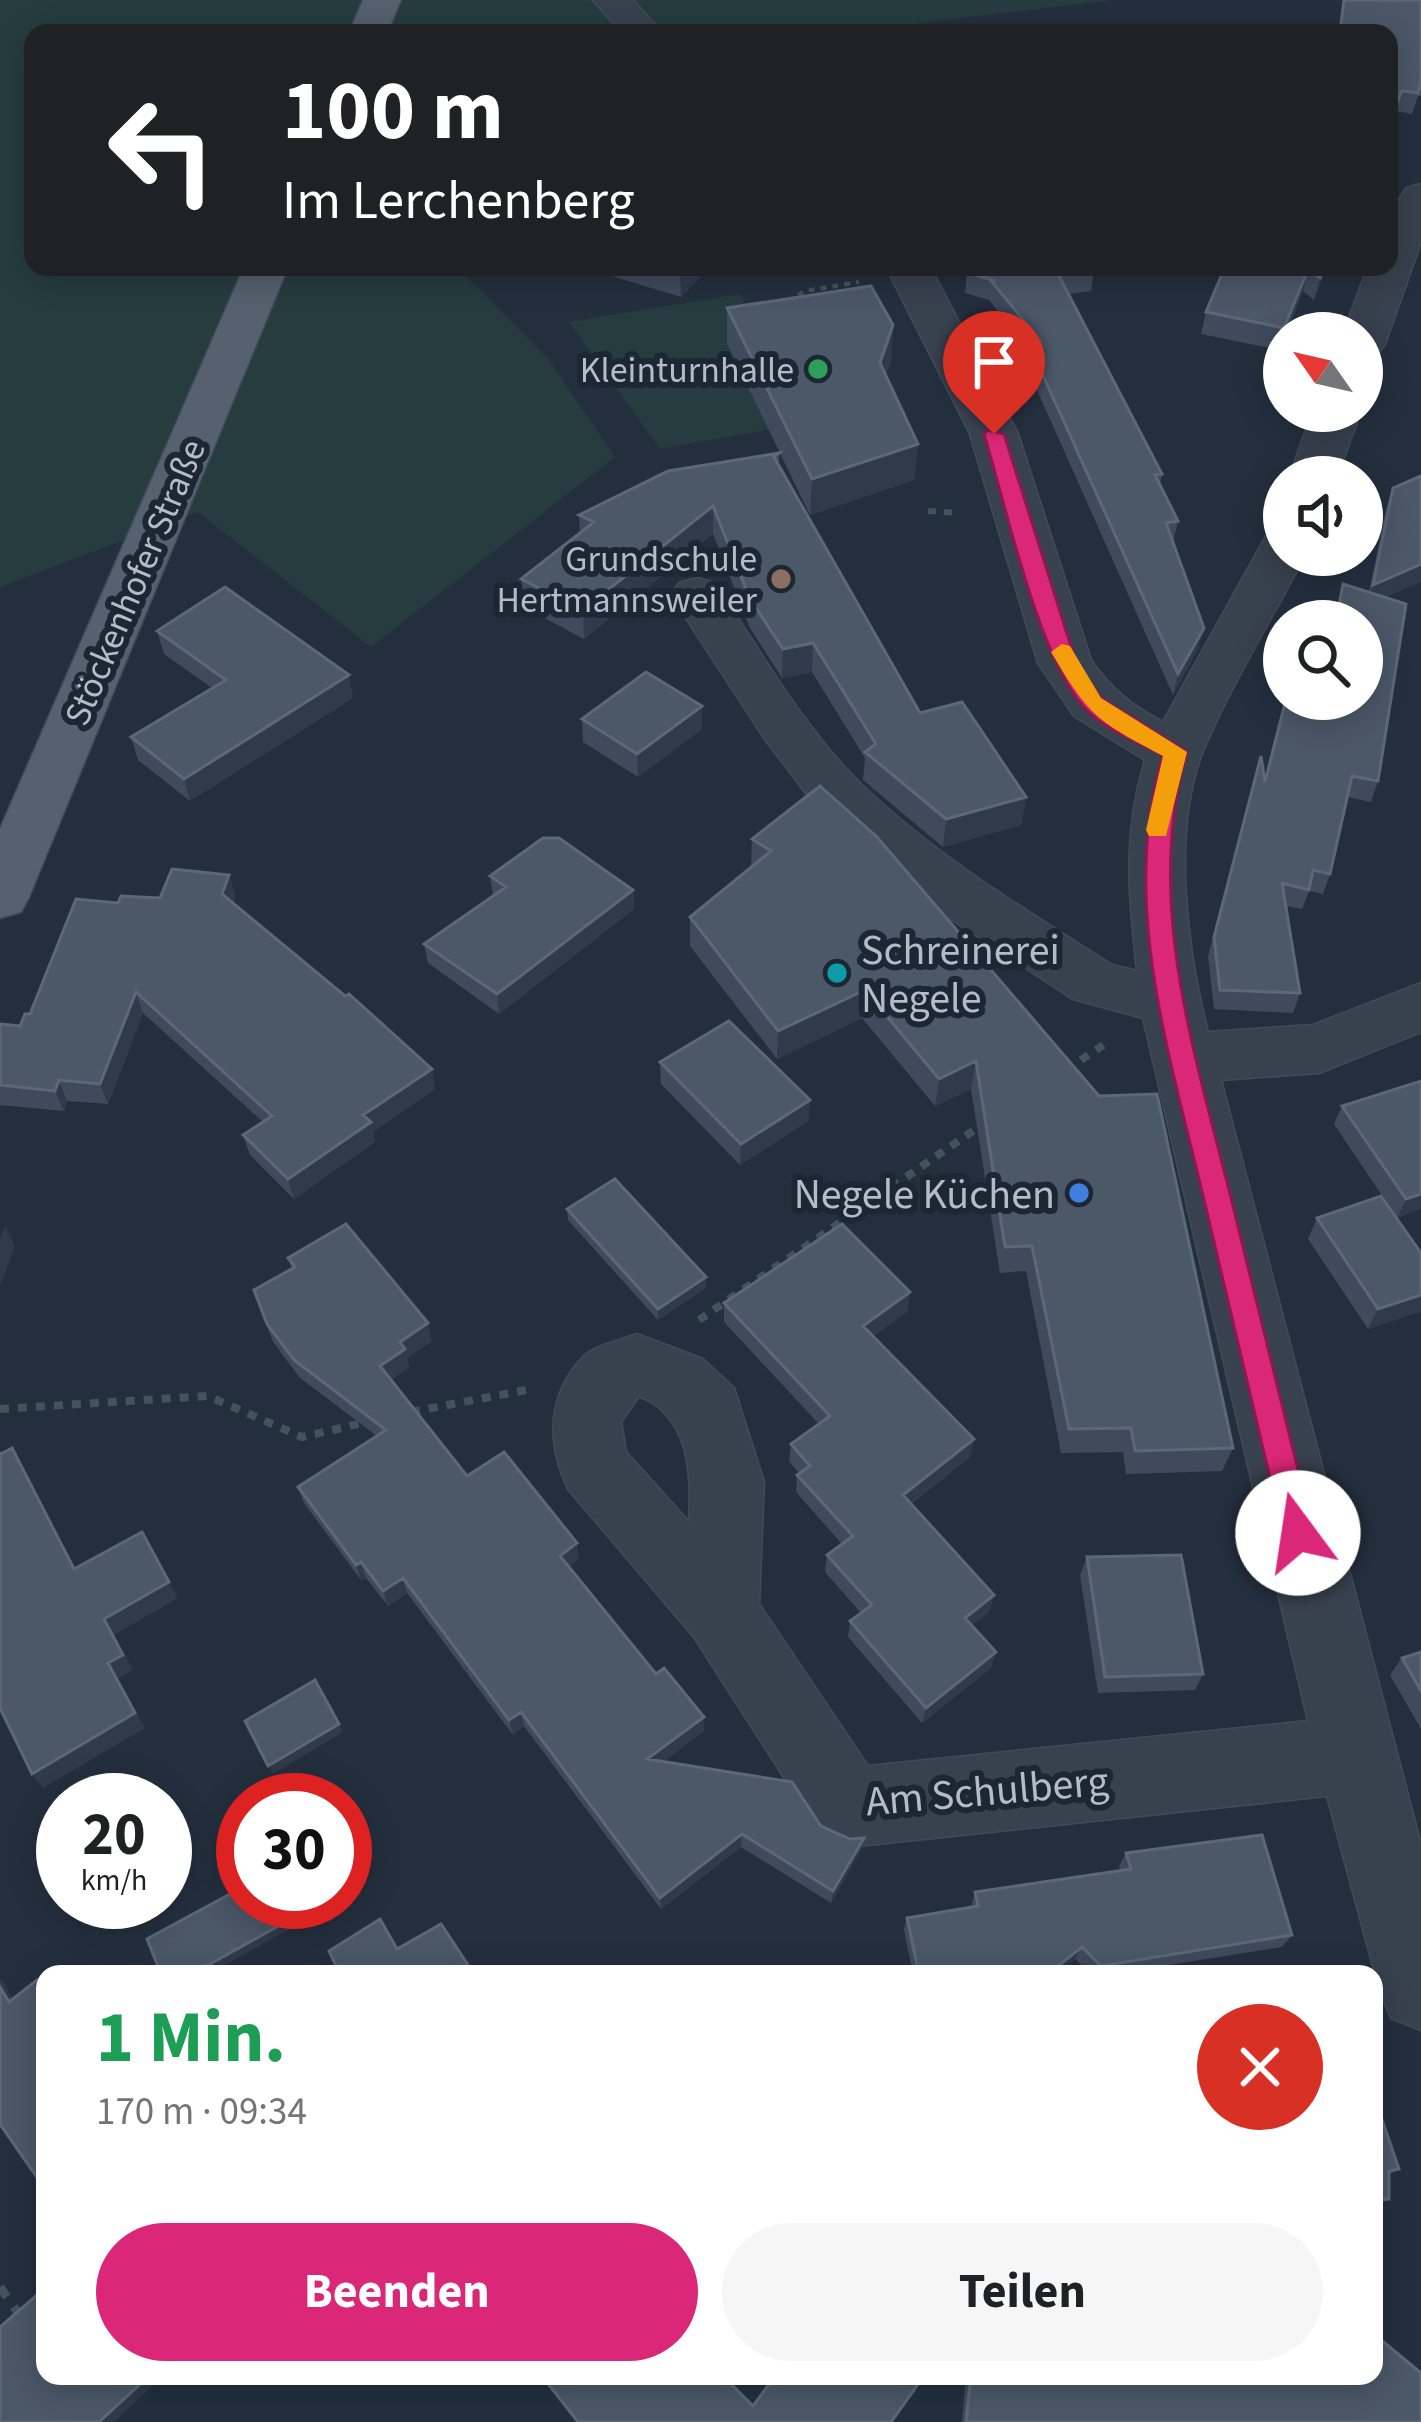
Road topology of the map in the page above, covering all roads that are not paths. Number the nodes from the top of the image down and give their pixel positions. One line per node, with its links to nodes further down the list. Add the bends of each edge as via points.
1 (612, 0): 2 (street)
2 (635, 24)
3 (1421, 197): 4 (street)
4 (1398, 245)
5 (262, 276): 12 (main road, Stöckenhofer Straße)
6 (914, 276): 11 (street, via 994,434 1065,663 1093,703)
7 (1387, 276): 8 (street)
8 (1374, 312)
9 (1269, 576): 11 (street)
10 (697, 595): 14 (street, via 838,795 928,875)
11 (1175, 752): 14 (street, via 1155,855)
12 (0, 897)
13 (1421, 1006): 14 (street, via 1319,1049)
14 (1177, 1030): 16 (street)
15 (721, 1612): 16 (street, Am Schulberg, via 849,1807)
16 (1355, 1755): 17 (street)
17 (1421, 1988)

